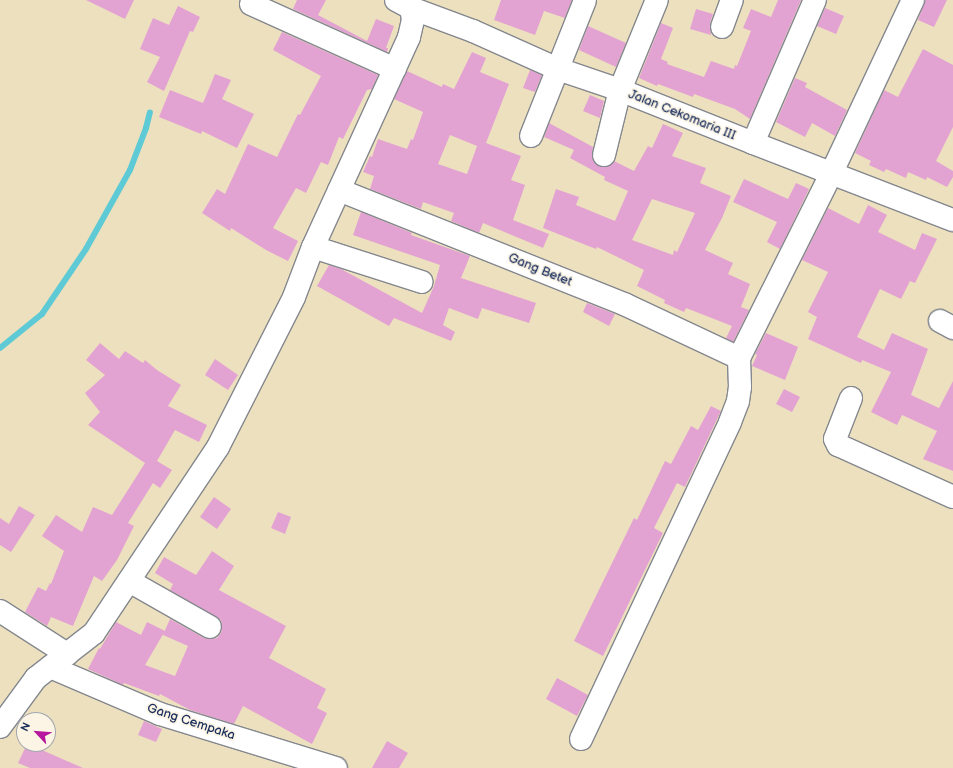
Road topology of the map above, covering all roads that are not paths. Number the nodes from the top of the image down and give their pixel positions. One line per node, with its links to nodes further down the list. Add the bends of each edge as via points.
1 (585, 0): 10 (street)
2 (657, 0): 11 (street)
3 (732, 0): 8 (street)
4 (815, 0): 13 (street)
5 (913, 0): 15 (street)
6 (251, 4): 9 (street)
7 (404, 4): 9 (street, via 413,20 409,37); 10 (street, Jalan Cekomaria III)
8 (722, 27)
9 (395, 69): 16 (street)
10 (558, 69): 11 (street, Jalan Cekomaria III); 12 (street)
11 (620, 90): 13 (street, Jalan Cekomaria III); 14 (street)
12 (531, 136)
13 (752, 143): 15 (street, Jalan Cekomaria III)
14 (604, 155)
15 (832, 172): 17 (street, Jalan Cekomaria III); 20 (street)
16 (338, 190): 18 (street); 20 (street, Gang Betet, via 619,302)
17 (953, 220)
18 (313, 247): 19 (street); 23 (street, via 297,289 218,447)
19 (422, 282)
20 (739, 358): 29 (street, via 740,387 730,422)
21 (851, 398): 22 (street, via 835,439 838,445)
22 (953, 497)
23 (129, 581): 25 (street); 26 (street, via 94,633)
24 (0, 611): 26 (street)
25 (210, 627)
26 (67, 654): 27 (street)
27 (50, 667): 28 (street, via 36,678); 30 (street, Gang Cempaka, via 160,714)
28 (0, 727)
29 (581, 739)
30 (336, 768)

